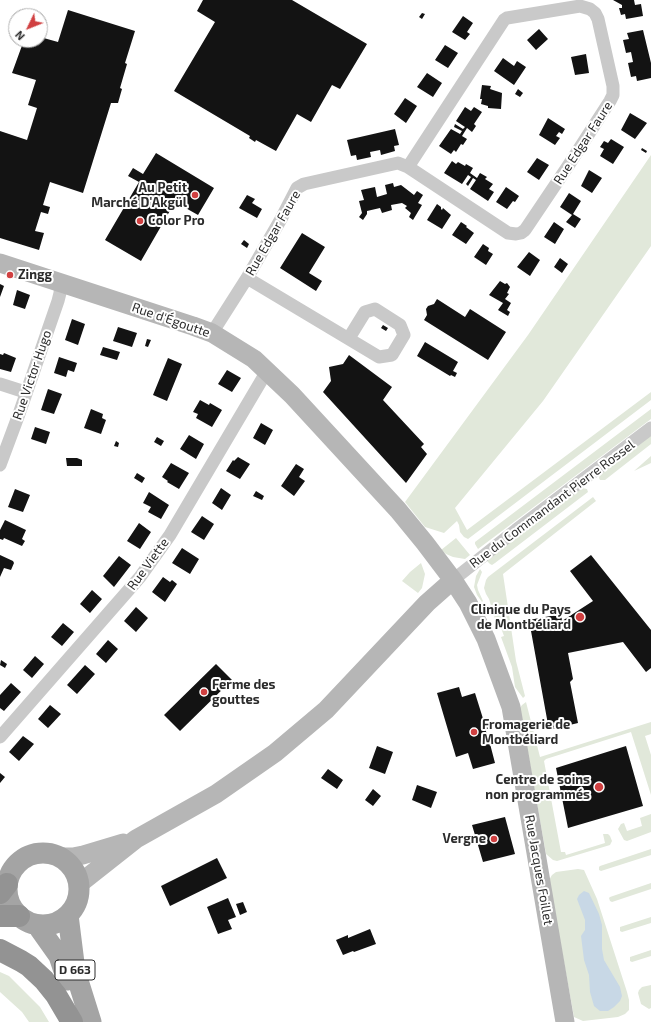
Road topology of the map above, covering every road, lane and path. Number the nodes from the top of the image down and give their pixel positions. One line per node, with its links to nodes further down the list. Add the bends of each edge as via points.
1 (408, 167): 1 (street, Rue Edgar Faure, via 508,233 516,234 526,230 613,95 595,13 580,6 504,20); 3 (street, Rue Edgar Faure, via 398,163 304,184 297,188)
2 (0, 263): 4 (main road, Rue d'Égoutte)
3 (247, 278): 5 (street, Rue Edgar Faure); 6 (street)
4 (61, 283): 5 (main road, Rue d'Égoutte); 9 (street, Rue Victor Hugo, via 60,293)
5 (212, 333): 7 (main road, Rue d'Égoutte)
6 (349, 338)
7 (267, 370): 12 (main road, Rue d'Égoutte); 14 (street, Rue Viette, via 170,535 140,577)
8 (0, 384): 9 (street)
9 (26, 394): 11 (street, Rue Victor Hugo)
10 (651, 428): 13 (street, Rue du Commandant Pierre Rossel)
11 (0, 465)
12 (398, 510): 13 (main road, Rue Jacques Foillet)
13 (453, 580): 15 (main road, via 427,603 326,710 275,753 216,794); 25 (main road, Rue Jacques Foillet, via 486,639 511,707)
14 (0, 738)
15 (136, 839): 16 (main road, via 83,855); 17 (main road)
16 (59, 857): 17 (main road, via 69,863 76,873); 18 (main road, via 48,853 26,857 10,873)
17 (79, 884): 19 (main road, via 79,896)
18 (4, 889): 20 (main road)
19 (68, 916): 20 (main road, via 48,925); 24 (main road, D 663, via 75,971)
20 (19, 919): 23 (main road, D 663, via 59,956)
21 (0, 950): 22 (highway, via 22,960 44,980)
22 (72, 1022)
23 (79, 1022)
24 (91, 1022)
25 (565, 1022)

